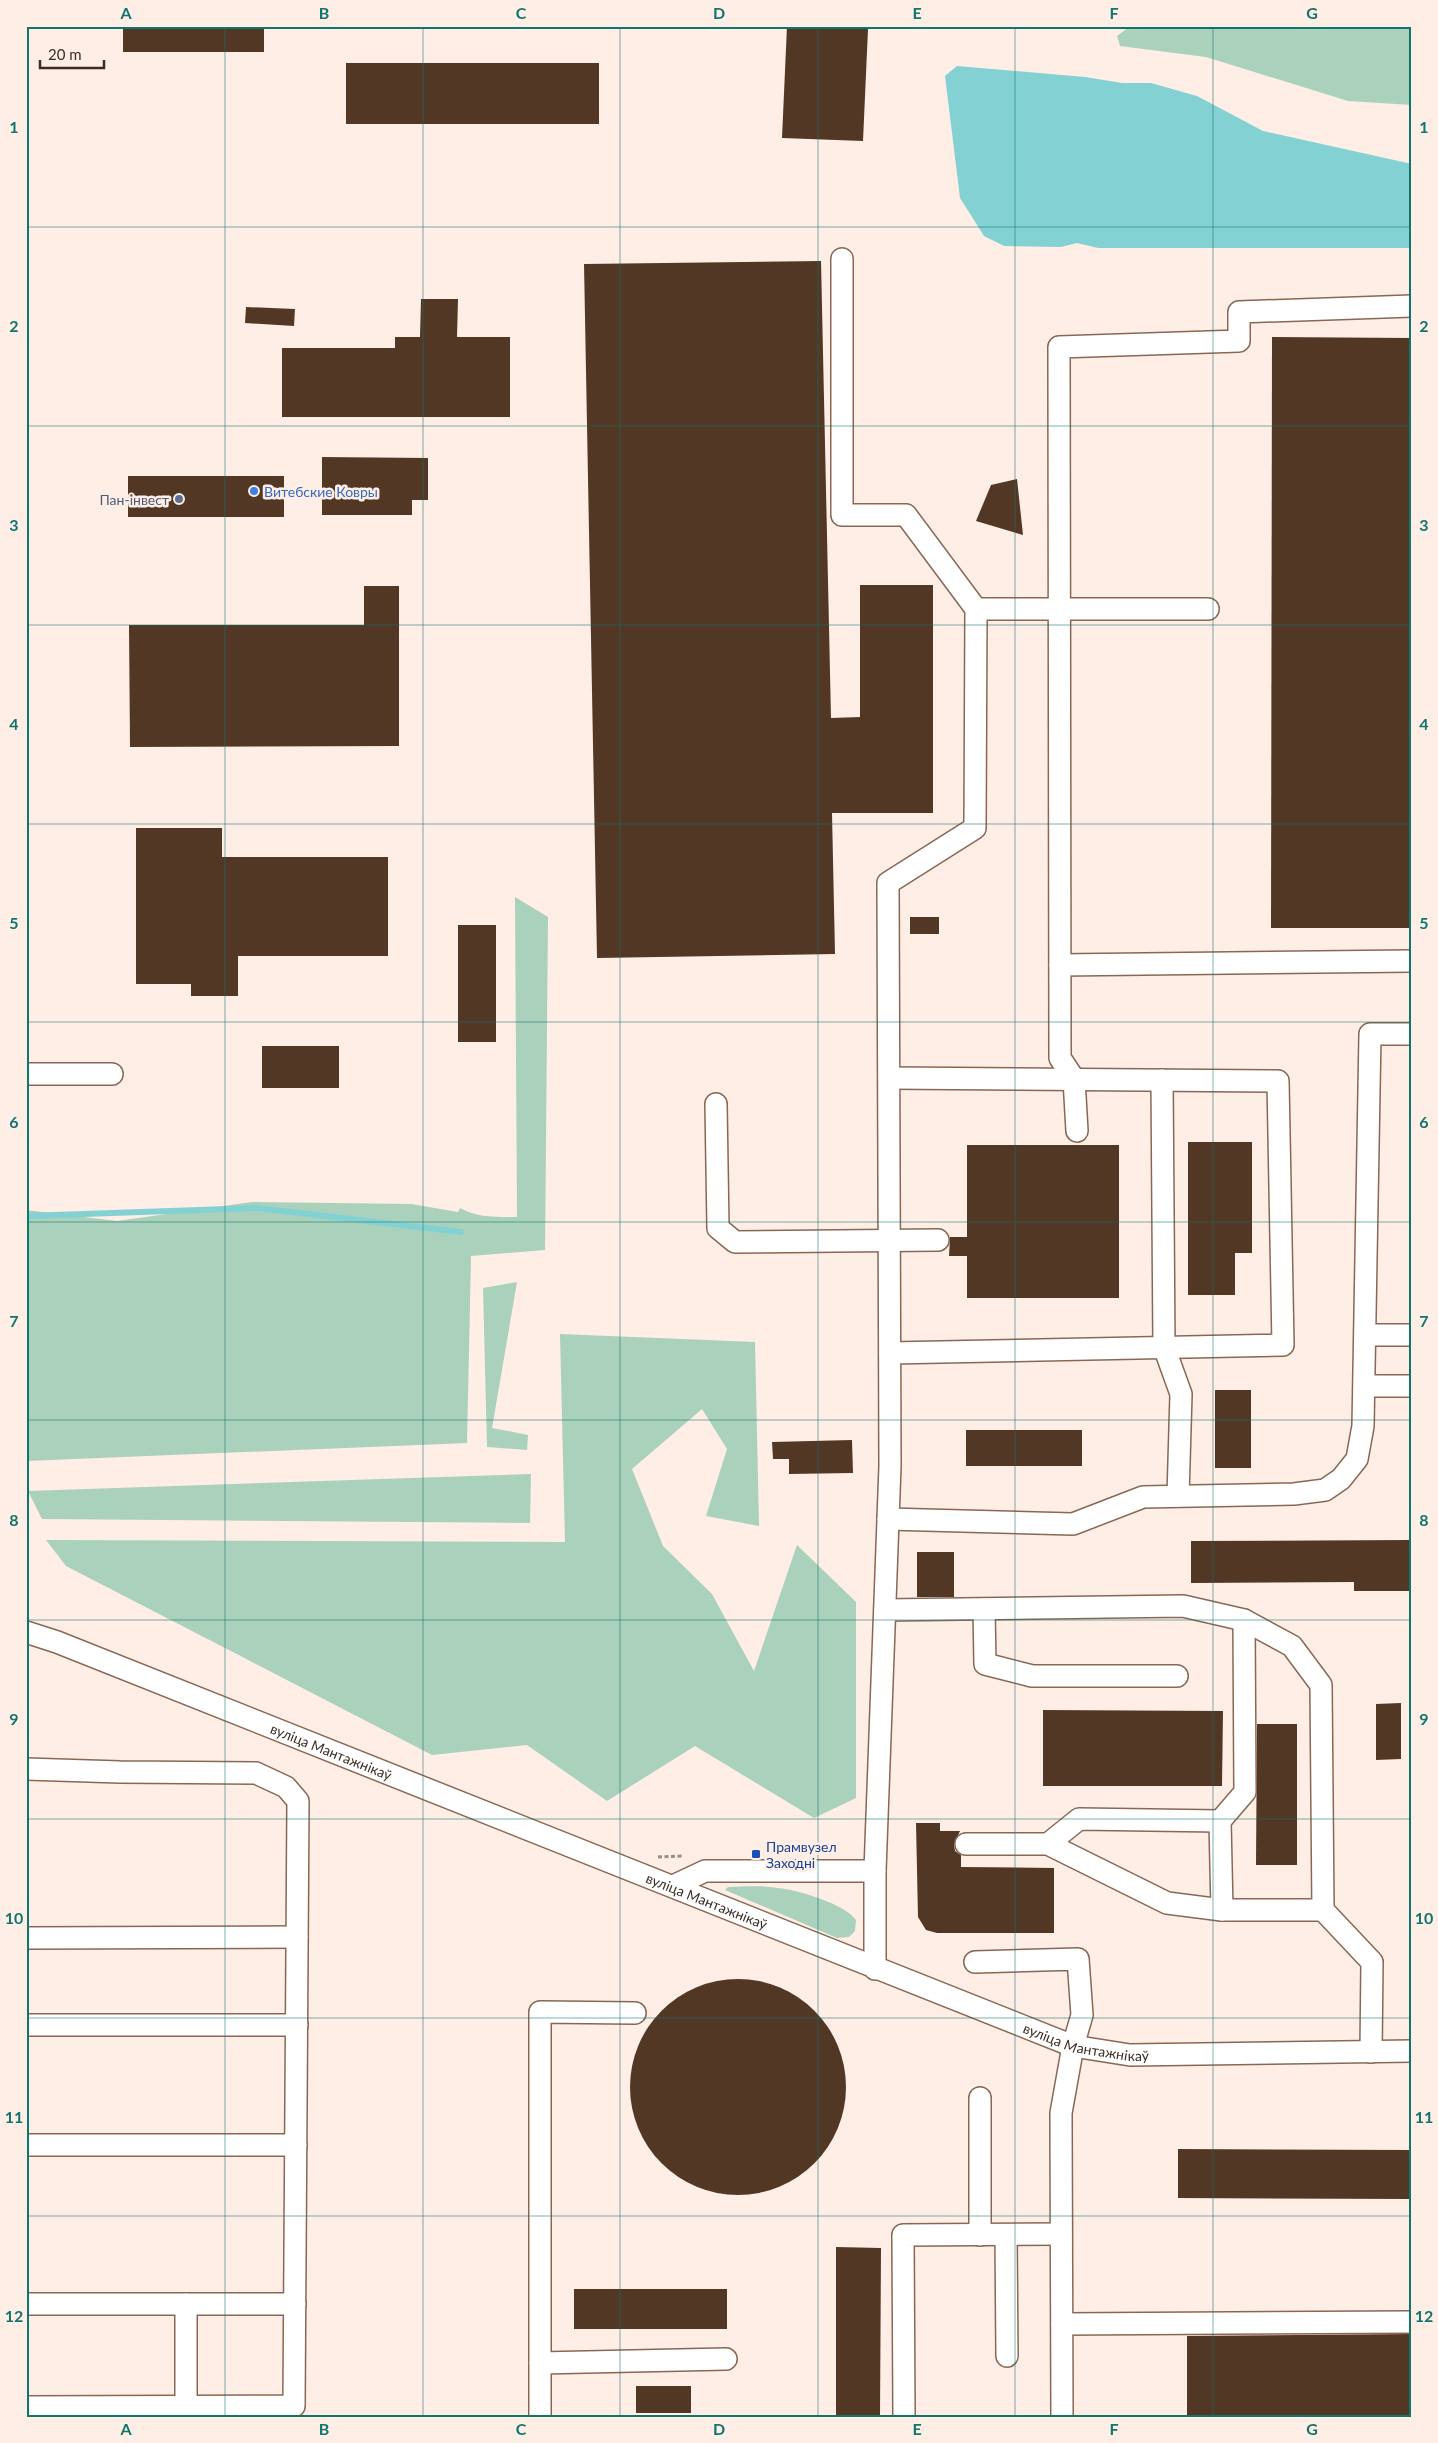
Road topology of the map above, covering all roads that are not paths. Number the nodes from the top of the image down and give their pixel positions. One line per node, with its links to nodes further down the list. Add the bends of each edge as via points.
1 (842, 259): 4 (street, via 842,515 906,515)
2 (1412, 306): 3 (street, via 1239,312 1239,341 1059,347)
3 (1059, 608): 4 (street); 5 (street); 7 (street)
4 (976, 609): 11 (street, via 975,828 888,882)
5 (1208, 609)
6 (1412, 962): 7 (street)
7 (1060, 965): 12 (street, via 1060,1058)
8 (1412, 1034): 18 (street, via 1370,1034)
9 (26, 1074): 10 (street)
10 (112, 1074)
11 (889, 1078): 12 (street); 17 (street)
12 (1074, 1079): 13 (street); 15 (street)
13 (1162, 1080): 20 (street); 20 (street, via 1278,1081 1283,1345)
14 (716, 1104): 17 (street, via 718,1228 735,1242)
15 (1076, 1131)
16 (938, 1240): 17 (street)
17 (890, 1242): 21 (street)
18 (1366, 1335): 19 (street); 22 (street)
19 (1412, 1335)
20 (1164, 1348): 21 (street); 24 (street, via 1181,1394)
21 (890, 1353): 25 (street)
22 (1365, 1386): 23 (street); 24 (street, via 1357,1459 1341,1479 1325,1490 1294,1494)
23 (1412, 1386)
24 (1178, 1496): 25 (street, via 1143,1497 1073,1524)
25 (888, 1519): 27 (street)
26 (984, 1609): 27 (street); 28 (street, via 1184,1606); 30 (street, via 985,1664 1032,1676)
27 (885, 1610): 35 (street)
28 (1244, 1620): 32 (street, via 1245,1792); 38 (street, via 1292,1646 1321,1685)
29 (26, 1632): 36 (street, вуліца Мантажнікаў)
30 (1177, 1676)
31 (26, 1769): 39 (street, via 256,1773 286,1787 298,1801)
32 (1220, 1820): 34 (street, via 1079,1819); 37 (street)
33 (966, 1844): 34 (street)
34 (1048, 1844): 37 (street, via 1168,1903)
35 (875, 1872): 36 (street, via 705,1871); 42 (street)
36 (673, 1886): 42 (street, вуліца Мантажнікаў)
37 (1222, 1910): 38 (street)
38 (1324, 1910): 48 (street, via 1372,1962)
39 (297, 1937): 40 (street); 45 (street)
40 (26, 1938)
41 (975, 1962): 46 (street, via 1078,1959 1082,2015)
42 (875, 1969): 46 (street, вуліца Мантажнікаў)
43 (635, 2013): 62 (street, via 540,2012)
44 (26, 2025): 45 (street)
45 (297, 2025): 50 (street)
46 (1073, 2046): 48 (street, вуліца Мантажнікаў, via 1130,2055); 52 (street, via 1060,2113)
47 (1412, 2051): 48 (street, вуліца Мантажнікаў)
48 (1371, 2052)
49 (980, 2098): 53 (street)
50 (296, 2144): 51 (street); 57 (street)
51 (26, 2145)
52 (1061, 2234): 54 (street); 59 (street)
53 (980, 2235): 54 (street); 66 (street, via 903,2235)
54 (1006, 2235): 60 (street)
55 (26, 2304): 56 (street)
56 (186, 2304): 57 (street); 64 (street)
57 (295, 2304): 64 (street, via 294,2406)
58 (1412, 2322): 59 (street)
59 (1062, 2324): 67 (street)
60 (1007, 2356)
61 (726, 2359): 62 (street)
62 (540, 2364): 65 (street)
63 (26, 2407): 64 (street)
64 (180, 2412)
65 (540, 2417)
66 (904, 2417)
67 (1062, 2417)

